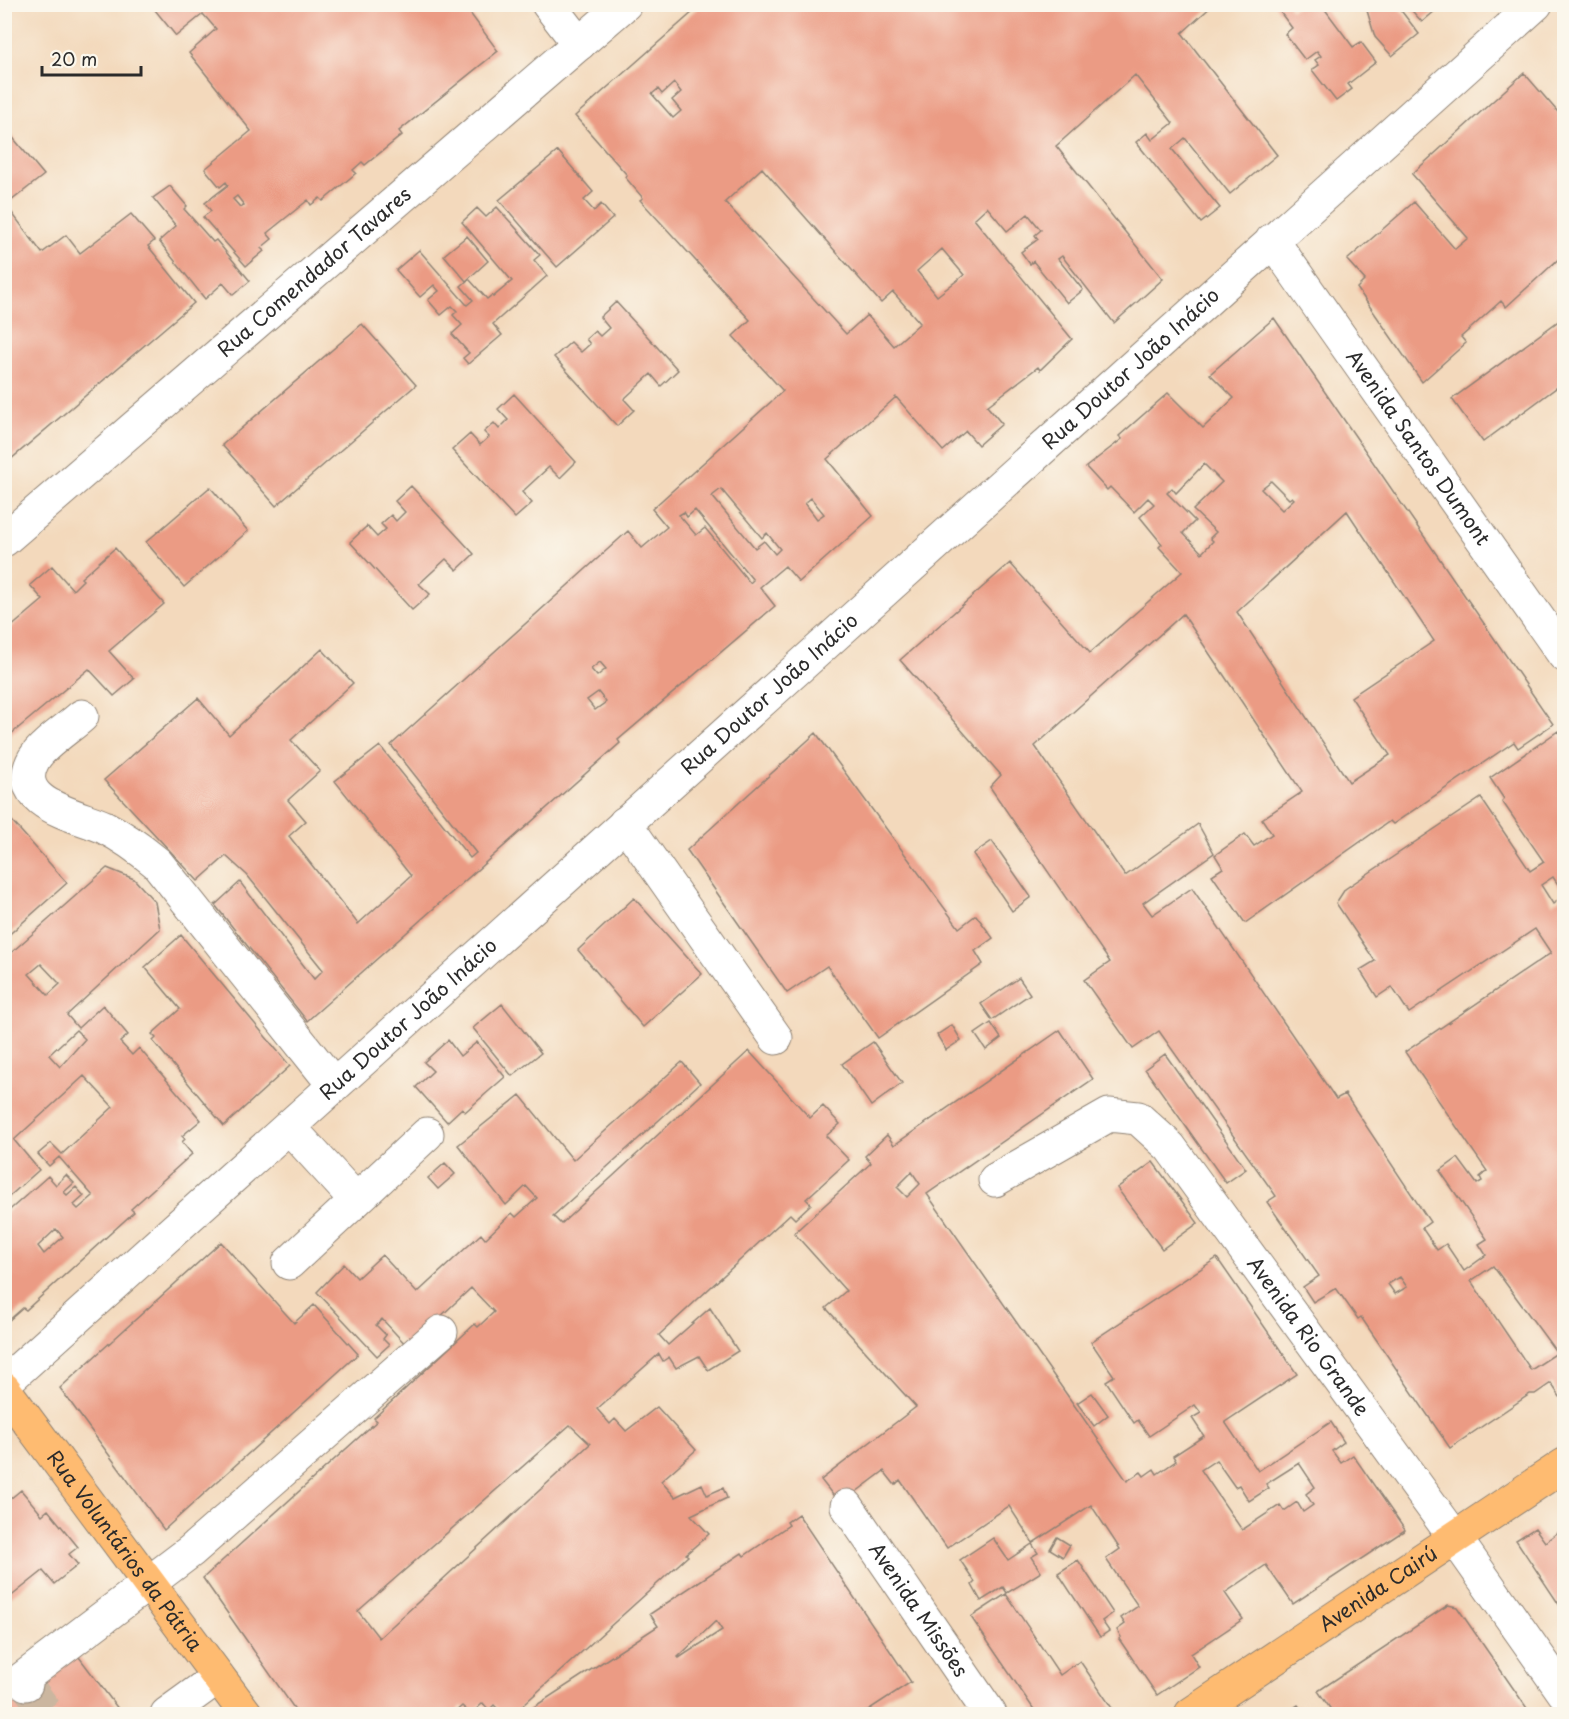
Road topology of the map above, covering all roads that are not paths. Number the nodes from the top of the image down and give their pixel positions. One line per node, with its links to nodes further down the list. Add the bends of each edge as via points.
1 (548, 4): 4 (street)
2 (625, 4): 4 (street, Rua Comendador Tavares)
3 (1536, 4): 5 (street, Rua Doutor João Inácio)
4 (579, 44): 6 (street, Rua Comendador Tavares)
5 (1272, 240): 7 (street, Avenida Santos Dumont); 9 (street, Rua Doutor João Inácio)
6 (4, 540)
7 (1564, 655)
8 (82, 716): 11 (street, via 35,757 29,775 34,792 49,807 102,826 132,842 157,863)
9 (625, 823): 10 (street); 11 (street, Rua Doutor João Inácio)
10 (776, 1038)
11 (334, 1085): 12 (street, Rua Doutor João Inácio)
12 (289, 1127): 15 (street); 18 (street, Rua Doutor João Inácio)
13 (427, 1134): 15 (street)
14 (995, 1180): 22 (street, Avenida Rio Grande, via 1109,1115 1138,1118 1170,1147)
15 (357, 1200): 16 (street)
16 (289, 1263)
17 (441, 1332): 23 (street)
18 (4, 1383)
19 (4, 1389): 23 (main road, Rua Voluntários da Pátria)
20 (1564, 1465): 22 (main road, Avenida Cairú)
21 (847, 1506): 29 (street, Avenida Missões)
22 (1455, 1538): 26 (street, Avenida Rio Grande); 30 (main road, Avenida Cairú)
23 (149, 1584): 24 (main road, Rua Voluntários da Pátria); 25 (street, via 22,1679)
24 (218, 1677): 27 (street); 28 (main road, Rua Voluntários da Pátria)
25 (26, 1684)
26 (1564, 1693)
27 (167, 1714)
28 (246, 1714)
29 (990, 1714)
30 (1191, 1714)

